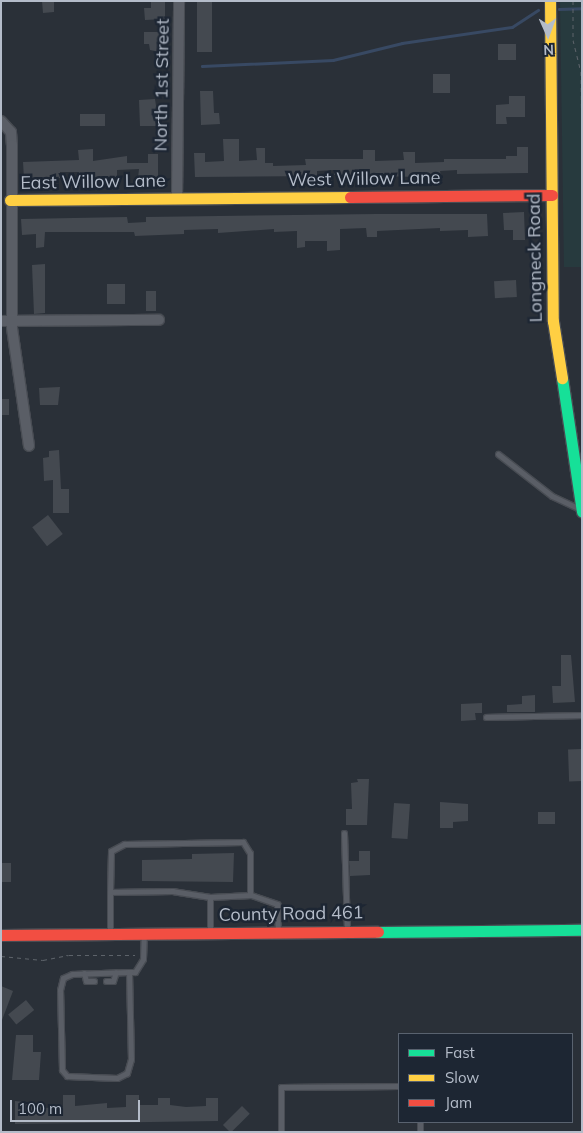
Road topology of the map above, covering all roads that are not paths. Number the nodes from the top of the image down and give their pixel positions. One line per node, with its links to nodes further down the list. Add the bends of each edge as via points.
1 (179, 1): 5 (street, North 1st Street)
2 (550, 1): 4 (street, Longneck Road)
3 (1, 120): 6 (street, via 6,123 11,138)
4 (552, 195): 5 (street, West Willow Lane); 13 (street, Longneck Road, via 554,335)
5 (177, 199): 6 (street, East Willow Lane)
6 (10, 200): 7 (street)
7 (6, 239): 10 (street)
8 (159, 320): 10 (street)
9 (1, 321): 10 (street)
10 (12, 321): 11 (street)
11 (29, 446)
12 (498, 454): 13 (lane, via 552,496)
13 (582, 511)
14 (582, 715): 15 (lane)
15 (486, 717)
16 (344, 833): 21 (lane)
17 (110, 892): 18 (lane, via 111,851 118,845 243,842 250,853); 19 (lane, via 173,891); 24 (lane)
18 (250, 895): 19 (lane); 23 (lane, via 277,904)
19 (210, 897): 22 (lane)
20 (582, 930): 21 (street, County Road 461)
21 (347, 931): 23 (street, County Road 461)
22 (210, 932): 23 (street, County Road 461); 25 (street, County Road 461)
23 (278, 932)
24 (110, 933): 25 (street, County Road 461); 26 (street, County Road 461)
25 (144, 933): 28 (lane, via 143,955 135,972)
26 (1, 935)
27 (116, 972): 28 (lane); 29 (lane); 31 (lane, via 114,981)
28 (129, 972): 29 (lane, via 131,1059 127,1073 117,1078 74,1078 62,1070 62,978)
29 (84, 973): 30 (lane, via 86,981)
30 (94, 981)
31 (106, 981)
32 (398, 1086): 33 (lane, via 281,1086)
33 (281, 1132)

